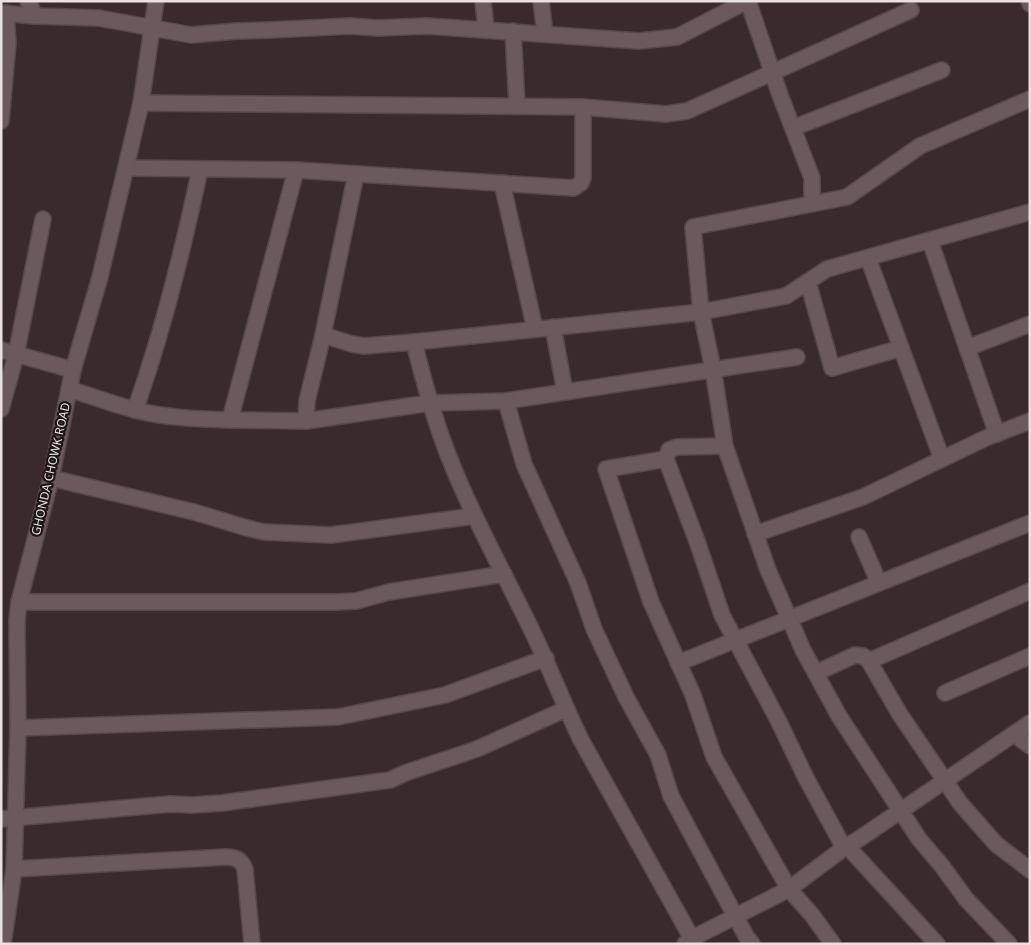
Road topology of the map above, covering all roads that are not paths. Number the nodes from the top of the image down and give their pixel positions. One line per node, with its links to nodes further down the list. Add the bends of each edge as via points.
1 (28, 1): 8 (street)
2 (156, 1): 9 (street, GHONDA CHOWK ROAD)
3 (483, 1): 10 (street)
4 (541, 1): 12 (street)
5 (748, 1): 12 (street, via 677,37 639,41); 14 (street)
6 (911, 10): 14 (street)
7 (4, 13): 8 (street); 19 (street, via 8,43)
8 (35, 16): 9 (street, via 99,18)
9 (152, 26): 10 (street, via 192,35 350,26); 16 (street, GHONDA CHOWK ROAD)
10 (486, 29): 11 (street)
11 (513, 31): 12 (street); 17 (street)
12 (546, 34)
13 (942, 70): 20 (street)
14 (773, 72): 18 (street, via 687,111 666,114); 20 (street)
15 (1030, 99): 26 (street, via 920,146 846,197)
16 (141, 103): 17 (street); 21 (street, GHONDA CHOWK ROAD)
17 (517, 106): 18 (street)
18 (583, 107): 25 (street, via 581,183 574,188)
19 (1, 121)
20 (793, 128): 26 (street, via 812,178)
21 (126, 168): 22 (street); 43 (street, GHONDA CHOWK ROAD, via 100,277)
22 (200, 169): 23 (street); 49 (street, via 188,228)
23 (296, 170): 24 (street); 50 (street)
24 (356, 174): 25 (street); 36 (street)
25 (502, 183): 35 (street)
26 (812, 203): 32 (street, via 693,227)
27 (1030, 212): 29 (street)
28 (42, 218): 40 (street)
29 (930, 241): 30 (street); 39 (street)
30 (868, 258): 31 (street, via 827,269); 38 (street)
31 (808, 282): 32 (street, via 786,296); 38 (street, via 832,368)
32 (701, 312): 34 (street); 42 (street)
33 (1030, 324): 39 (street)
34 (553, 327): 35 (street); 45 (street)
35 (535, 329): 37 (street)
36 (323, 335): 37 (street, via 364,346); 51 (street, via 306,402)
37 (414, 342): 47 (street)
38 (901, 348): 56 (street)
39 (967, 348): 53 (street)
40 (8, 353): 43 (street); 48 (street)
41 (797, 357): 42 (street)
42 (713, 369): 45 (street); 54 (street)
43 (73, 370): 44 (street, GHONDA CHOWK ROAD)
44 (69, 389): 49 (street); 57 (street, GHONDA CHOWK ROAD)
45 (566, 392): 46 (street)
46 (506, 401): 47 (street); 86 (street, via 524,464 578,584 594,629 658,755 671,796)
47 (430, 403): 51 (street); 58 (street)
48 (1, 409)
49 (135, 410): 50 (street, via 184,418)
50 (230, 420): 51 (street)
51 (306, 421)
52 (1030, 421): 53 (street)
53 (997, 434): 56 (street)
54 (725, 446): 55 (street, via 678,447 669,450); 60 (street)
55 (666, 459): 67 (street, via 722,615); 71 (street, via 606,469 651,602)
56 (942, 459): 60 (street, via 863,497)
57 (51, 478): 58 (street, via 264,532 331,535); 65 (street, GHONDA CHOWK ROAD)
58 (474, 516): 62 (street)
59 (1030, 523): 63 (street)
60 (755, 534): 66 (street)
61 (859, 538): 63 (street)
62 (504, 574): 65 (street, via 388,592 356,601); 69 (street)
63 (879, 583): 66 (street)
64 (1030, 592): 70 (street)
65 (19, 602): 76 (street, GHONDA CHOWK ROAD)
66 (790, 619): 67 (street); 72 (street)
67 (735, 641): 71 (street); 82 (street)
68 (1030, 656): 73 (street)
69 (546, 658): 74 (street); 76 (street, via 445,695 338,717)
70 (869, 662): 72 (street, via 855,655); 79 (street, via 899,713)
71 (678, 663): 85 (street, via 693,695 714,758)
72 (816, 673): 80 (street, via 839,716)
73 (945, 692)
74 (566, 709): 81 (street, via 477,749 390,780 222,803 170,804); 87 (street)
75 (1030, 723): 77 (street)
76 (18, 728): 81 (street, GHONDA CHOWK ROAD)
77 (1014, 734): 78 (street); 79 (street)
78 (1030, 746)
79 (946, 780): 80 (street); 84 (street, via 960,803 996,844)
80 (900, 811): 82 (street); 93 (street, via 966,899)
81 (8, 819): 83 (street, GHONDA CHOWK ROAD)
82 (846, 847): 85 (street); 92 (street)
83 (14, 869): 88 (street, GHONDA CHOWK ROAD); 89 (street, via 234,857 242,861 245,869)
84 (1030, 870)
85 (789, 889): 86 (street); 91 (street)
86 (735, 916): 87 (street); 90 (street)
87 (690, 942)
88 (3, 944)
89 (252, 944)
90 (752, 944)
91 (833, 944)
92 (938, 944)
93 (1009, 944)

